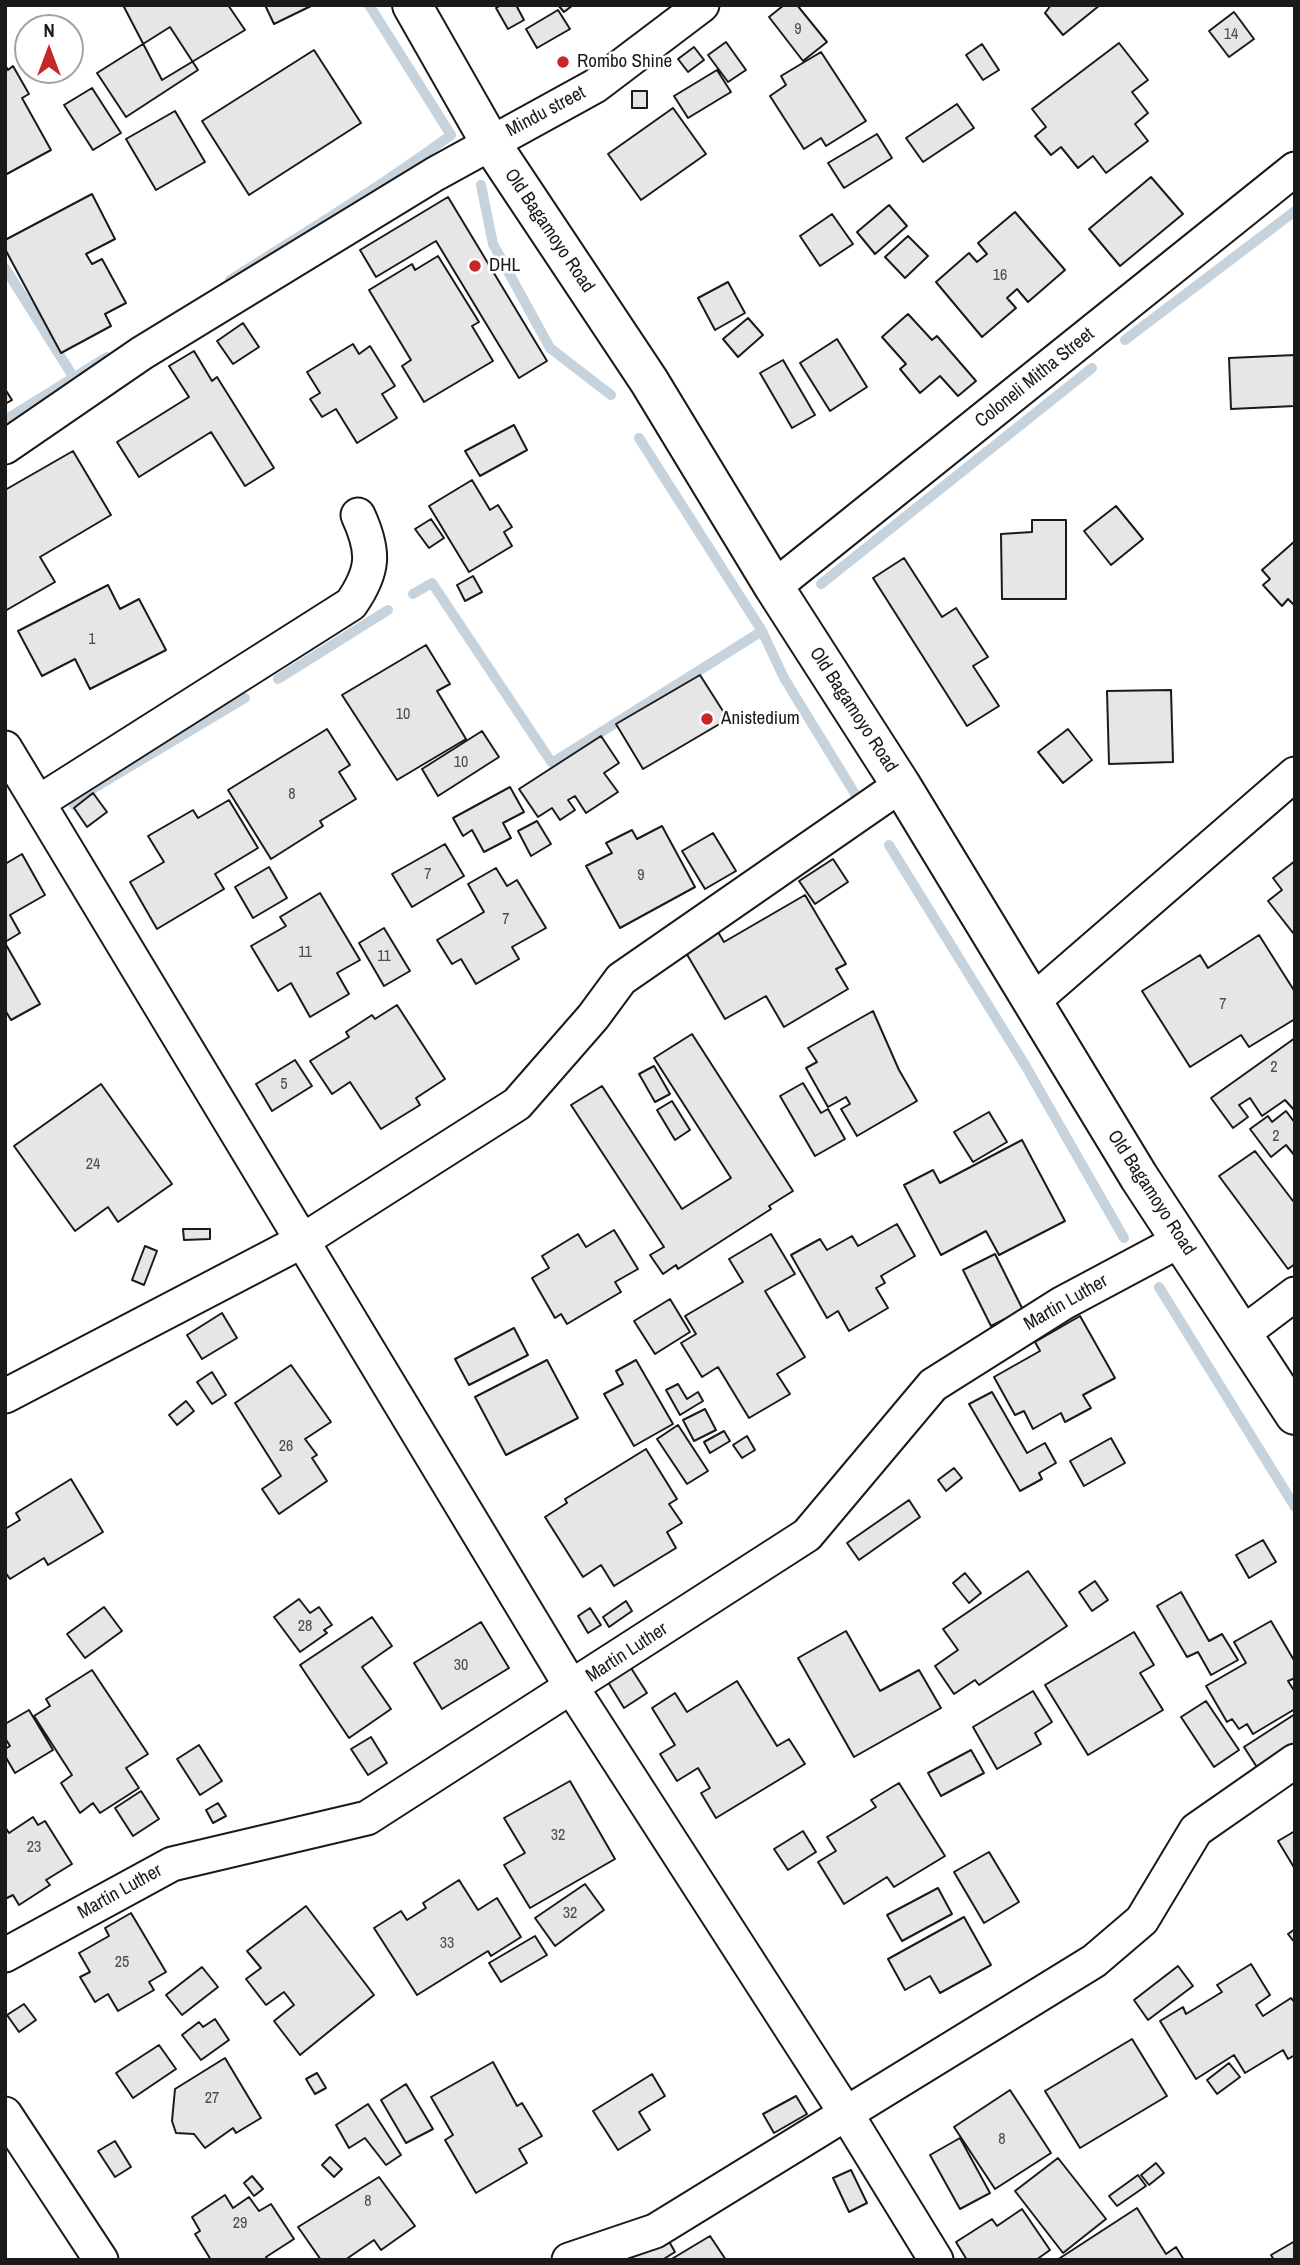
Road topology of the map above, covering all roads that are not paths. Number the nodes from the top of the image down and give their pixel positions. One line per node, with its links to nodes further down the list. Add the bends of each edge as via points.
1 (412, 5): 3 (main road, Old Bagamoyo Road)
2 (702, 5): 3 (street, Mindu street, via 595,86)
3 (490, 142): 5 (street, Mindu street, via 142,353); 7 (main road, Old Bagamoyo Road, via 649,380)
4 (1295, 169): 7 (street, Coloneli Mitha Street)
5 (5, 447)
6 (358, 516): 11 (street, via 368,537 371,561 365,584 351,604)
7 (774, 587): 10 (main road, Old Bagamoyo Road)
8 (5, 747): 11 (street)
9 (1295, 774): 12 (street)
10 (901, 785): 12 (main road, Old Bagamoyo Road); 14 (street, via 621,979 517,1104)
11 (39, 802): 14 (street)
12 (1032, 1002): 13 (main road, Old Bagamoyo Road)
13 (1181, 1240): 16 (main road, Old Bagamoyo Road); 19 (street, Martin Luther, via 1063,1303 933,1385 807,1535)
14 (302, 1241): 17 (street); 19 (street)
15 (1295, 1294): 16 (street)
16 (1242, 1334): 18 (main road, Old Bagamoyo Road)
17 (5, 1396)
18 (1295, 1415)
19 (572, 1688): 21 (street, Martin Luther, via 367,1818 172,1864); 23 (street)
20 (1295, 1761): 23 (street, via 1196,1830 1142,1920 1094,1961)
21 (5, 1955)
22 (5, 2114): 24 (street)
23 (847, 2115): 25 (street, via 655,2231); 26 (street)
24 (101, 2260)
25 (569, 2260)
26 (936, 2260)

